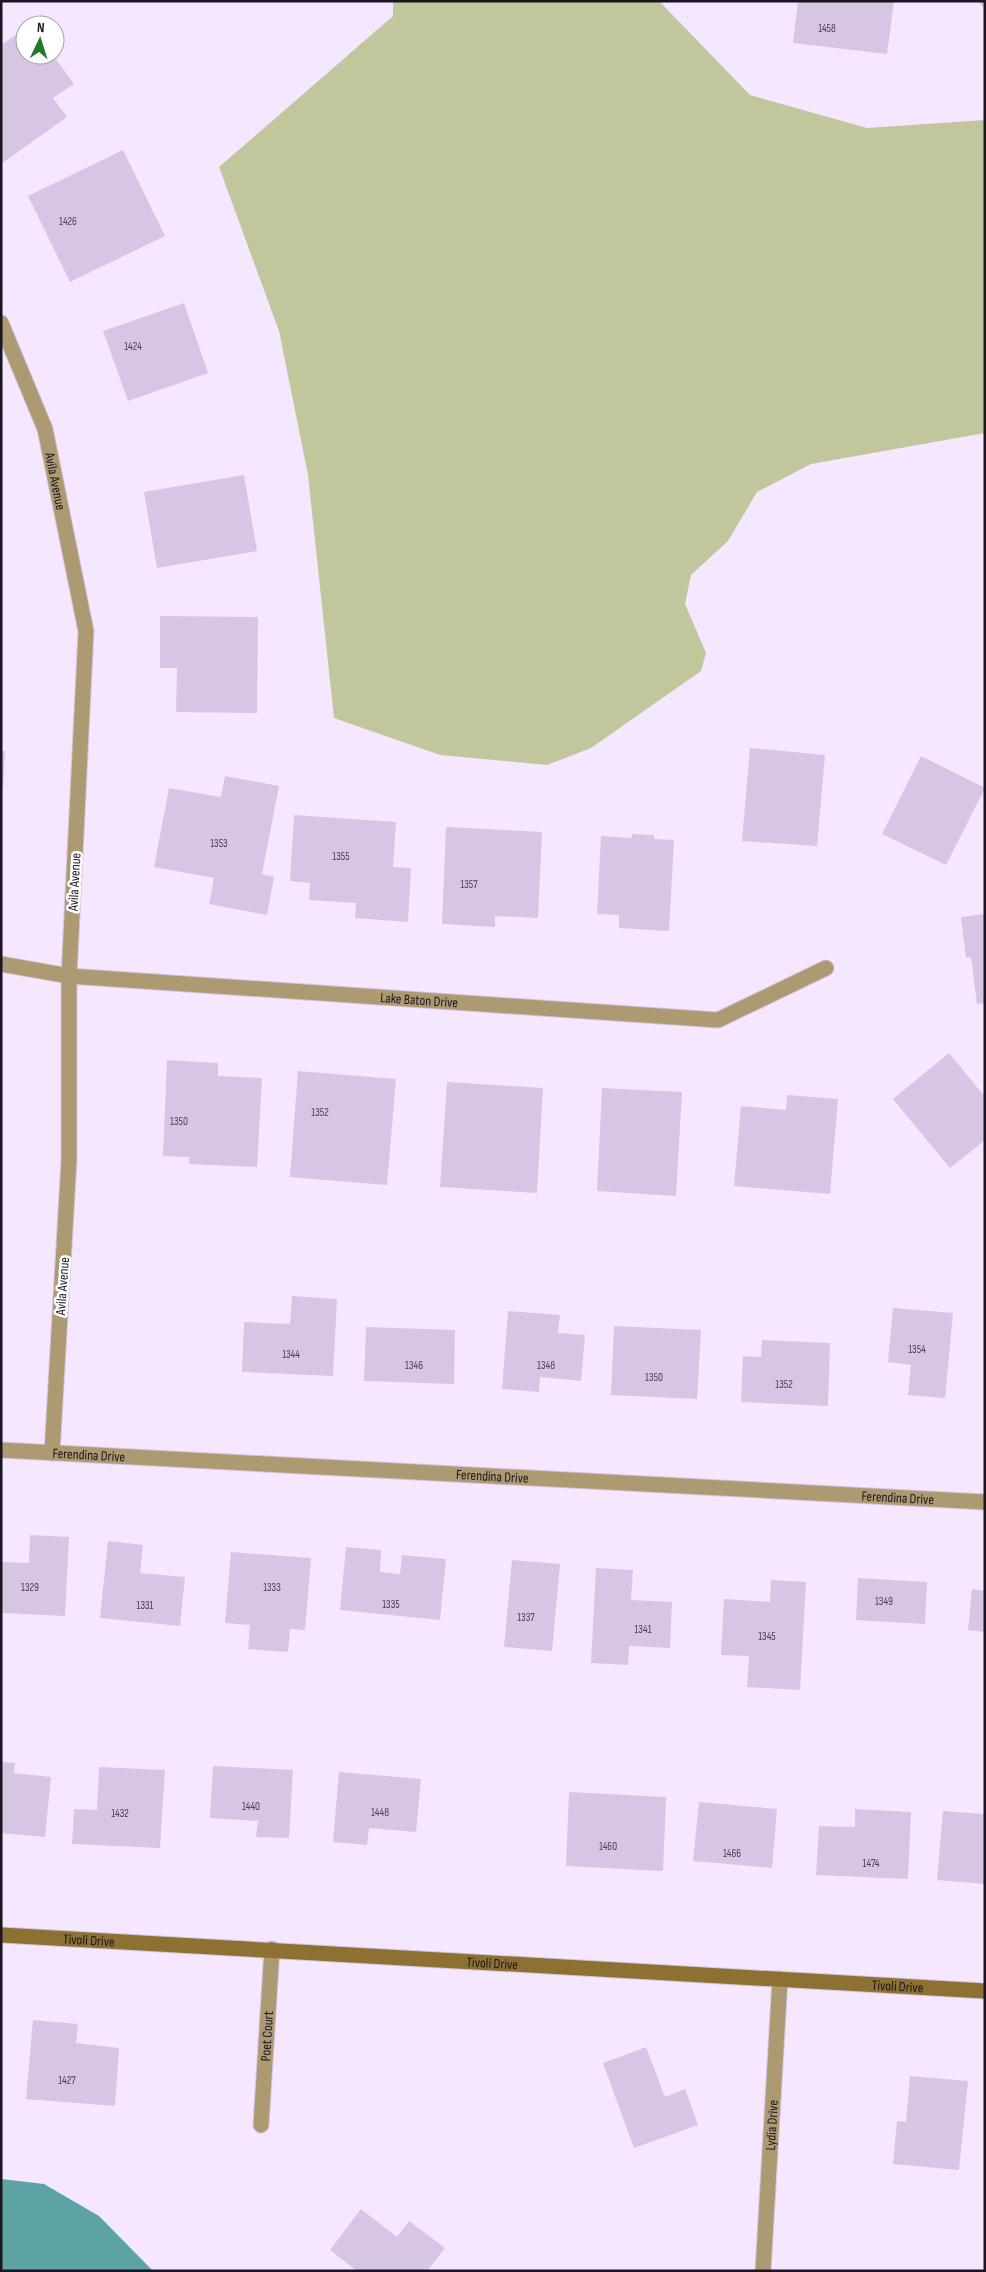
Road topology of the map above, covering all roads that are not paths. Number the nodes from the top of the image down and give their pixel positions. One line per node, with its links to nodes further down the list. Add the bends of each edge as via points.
1 (1, 323): 4 (street, Avila Avenue, via 44,429 86,631)
2 (1, 964): 4 (street, Lake Baton Drive)
3 (826, 968): 4 (street, Lake Baton Drive, via 718,1020)
4 (69, 976): 6 (street, Avila Avenue, via 70,1160)
5 (1, 1450): 6 (street, Ferendina Drive)
6 (52, 1453): 7 (street, Ferendina Drive)
7 (985, 1502)
8 (1, 1935): 9 (street, Tivoli Drive)
9 (272, 1949): 10 (street, Tivoli Drive); 12 (street, Poet Court)
10 (780, 1979): 11 (street, Tivoli Drive); 13 (street, Lydia Drive)
11 (985, 1991)
12 (261, 2125)
13 (763, 2271)

